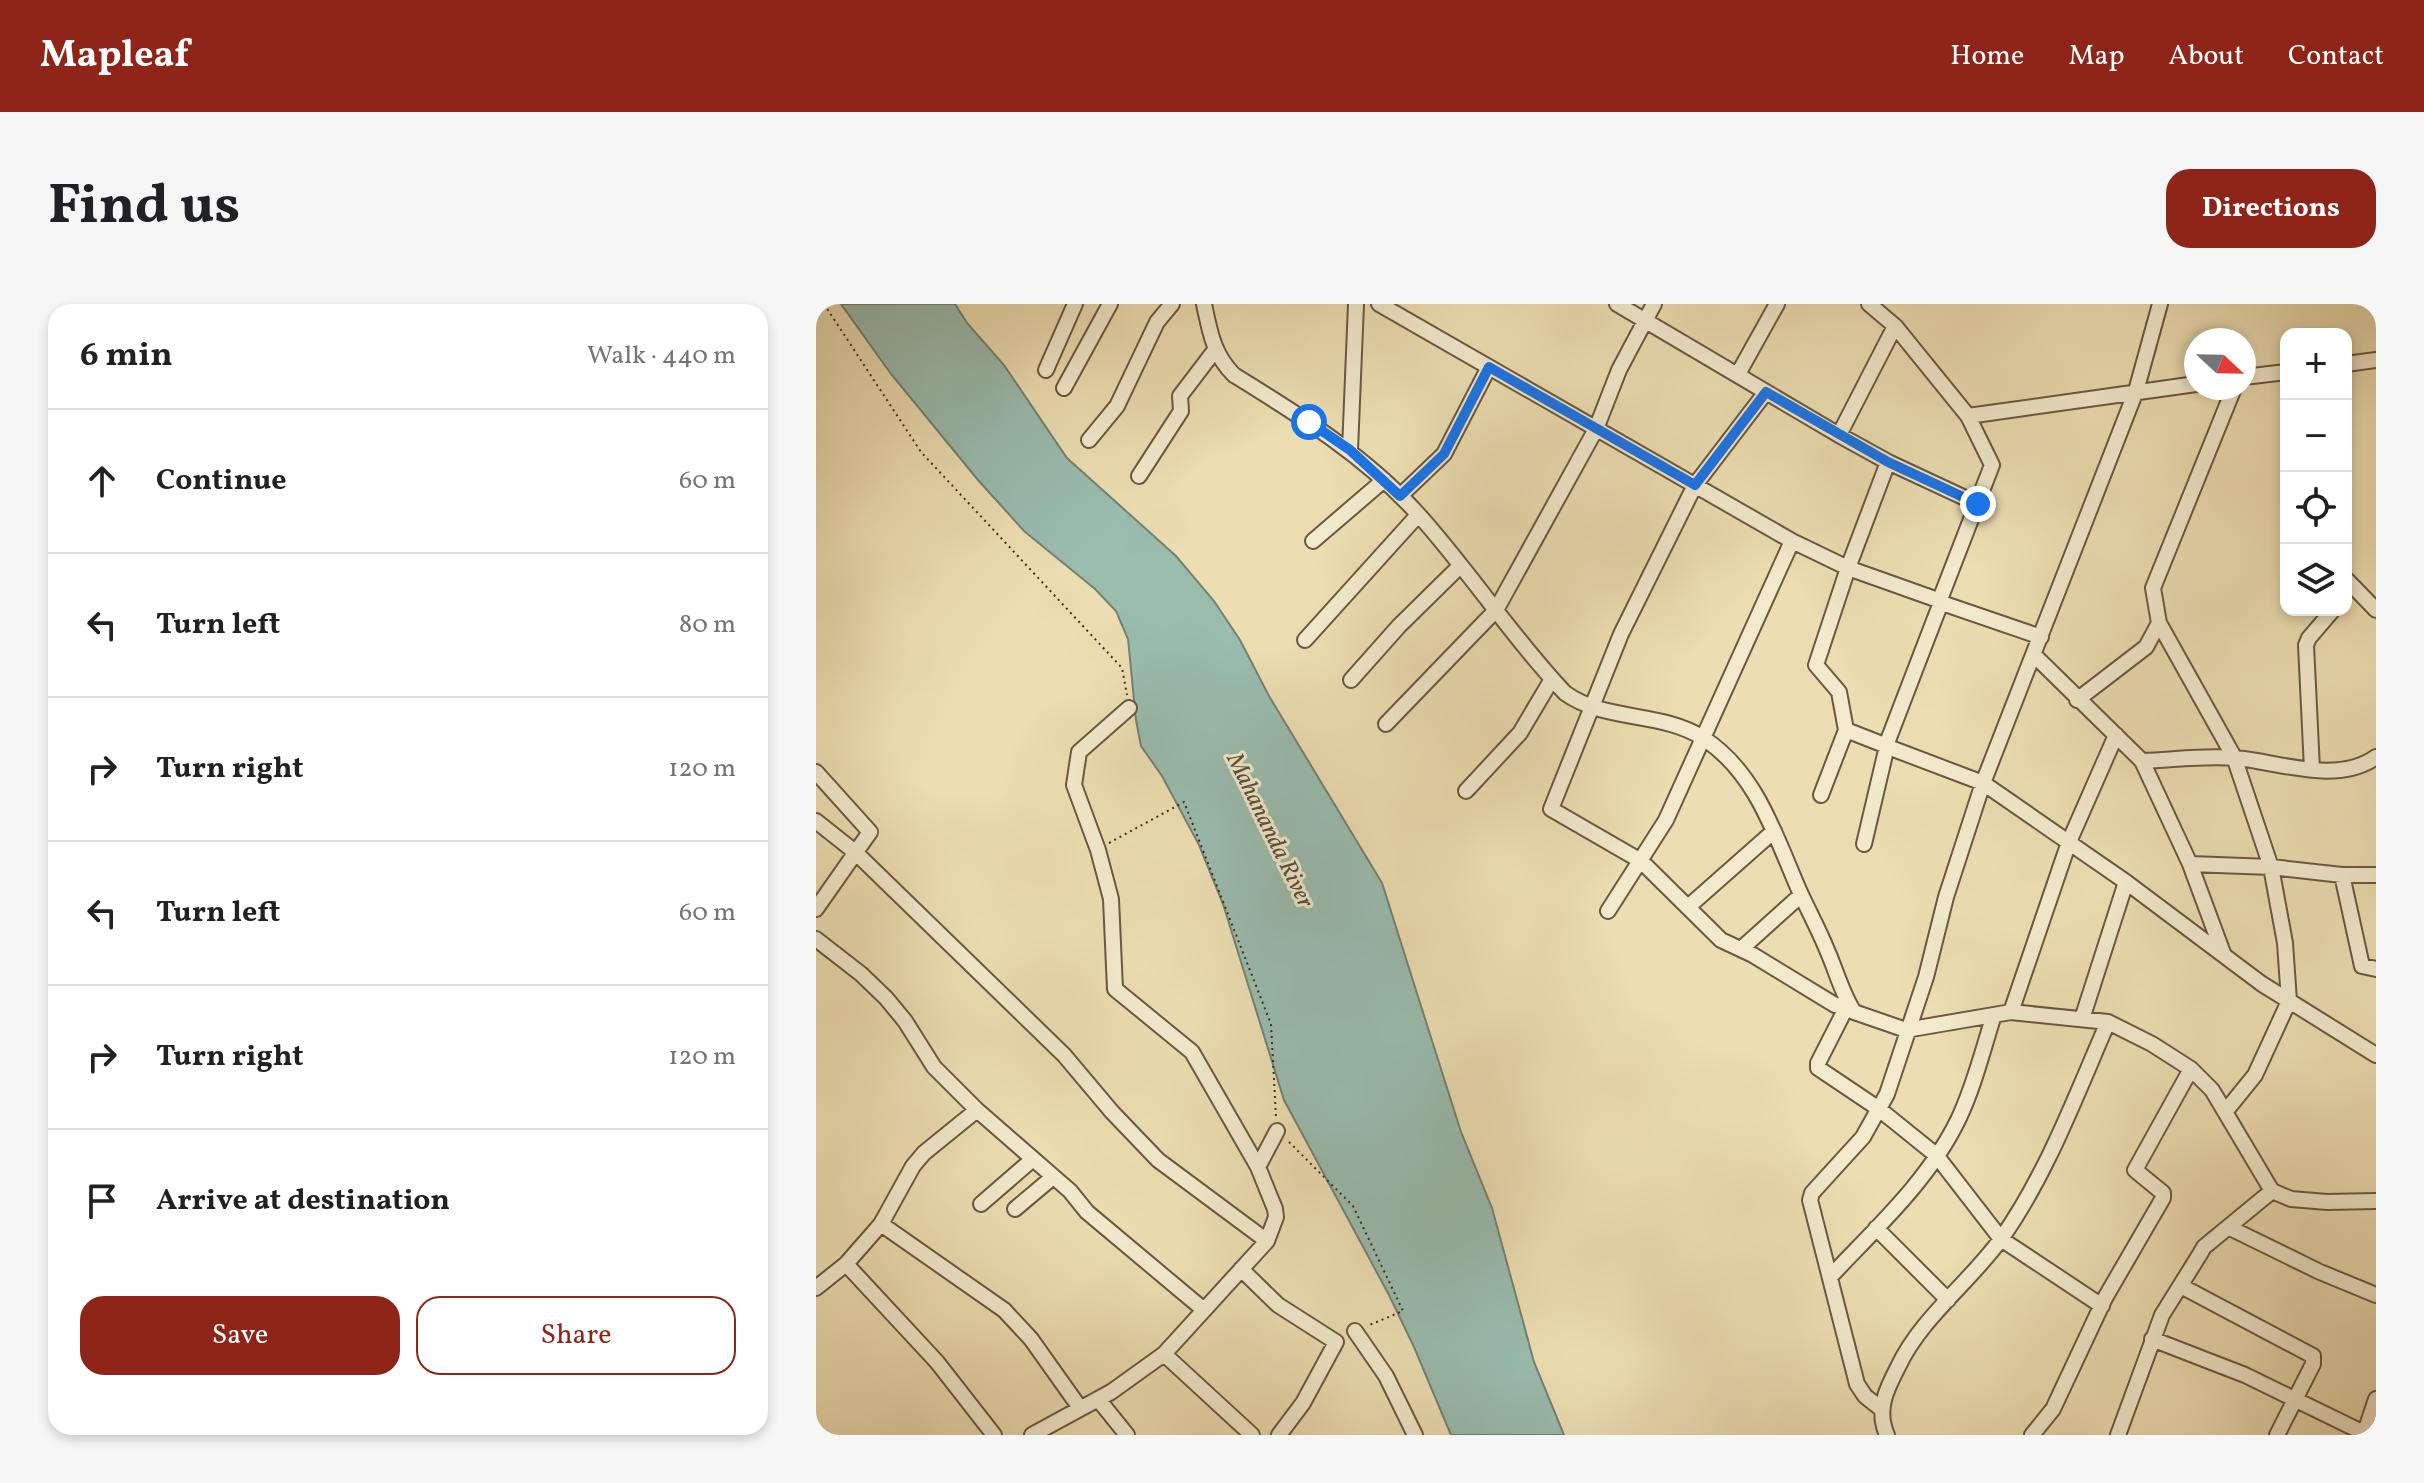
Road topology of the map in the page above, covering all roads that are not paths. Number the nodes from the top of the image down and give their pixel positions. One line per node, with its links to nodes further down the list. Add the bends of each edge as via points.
1 (1075, 304): 18 (street)
2 (1110, 304): 23 (street)
3 (1172, 304): 30 (street, via 1157,322 1111,416)
4 (1204, 304): 14 (street)
5 (1356, 304): 31 (street)
6 (1379, 304): 17 (street)
7 (1617, 304): 12 (street)
8 (1654, 304): 12 (street)
9 (1777, 304): 20 (street)
10 (1869, 304): 13 (street)
11 (2160, 304): 24 (street)
12 (1646, 321): 20 (street); 28 (street)
13 (1895, 326): 27 (street); 29 (street)
14 (1215, 350): 31 (street, via 1234,375); 33 (street, via 1180,396 1181,411)
15 (2376, 360): 16 (street)
16 (2352, 363)
17 (1489, 367): 28 (street); 36 (street, via 1444,454)
18 (1046, 370)
19 (2280, 373): 21 (street)
20 (1738, 374): 25 (street)
21 (2256, 376)
22 (2184, 385): 24 (street)
23 (1064, 388)
24 (2136, 391): 27 (street); 49 (street)
25 (1766, 392): 29 (street); 35 (street)
26 (2229, 400): 48 (street, via 2154,580)
27 (1968, 416): 37 (street, via 1991,462)
28 (1596, 429): 35 (street); 45 (street)
29 (1839, 435): 32 (street)
30 (1089, 440)
31 (1350, 450): 34 (street)
32 (1888, 462): 37 (street); 42 (street)
33 (1139, 476)
34 (1384, 480): 36 (street); 39 (street)
35 (1695, 485): 40 (street); 56 (street, via 1621,634)
36 (1400, 496): 38 (street)
37 (1978, 504): 44 (street)
38 (1418, 515): 41 (street); 50 (street)
39 (1313, 541)
40 (1792, 541): 42 (street); 60 (street)
41 (1460, 566): 45 (street); 53 (street)
42 (1848, 568): 44 (street); 58 (street, via 1816,665 1839,692)
43 (2352, 590): 46 (street)
44 (1939, 602): 49 (street); 61 (street)
45 (1496, 610): 52 (street); 57 (street)
46 (2376, 610)
47 (2328, 616): 65 (street, via 2309,638 2305,653)
48 (2159, 623): 54 (street, via 2146,647); 62 (street)
49 (2041, 637): 51 (street)
50 (1305, 640)
51 (2034, 655): 54 (street); 67 (street)
52 (1552, 679): 56 (street); 68 (street, via 1520,733)
53 (1351, 680)
54 (2077, 700): 59 (street)
55 (1129, 708): 104 (street, via 1079,752 1074,785 1111,899 1115,989 1192,1052)
56 (1592, 708): 60 (street); 75 (street, via 1551,809)
57 (1386, 724)
58 (1846, 730): 61 (street); 69 (street)
59 (2116, 735): 64 (street); 72 (street)
60 (1703, 738): 71 (street, via 1754,790); 75 (street)
61 (1887, 746): 67 (street); 73 (street)
62 (2234, 757): 64 (street); 65 (street); 77 (street)
63 (2376, 757): 65 (street, via 2365,765)
64 (2142, 761): 76 (street)
65 (2312, 769)
66 (816, 772): 74 (street, via 870,830)
67 (1983, 783): 72 (street); 95 (street)
68 (1466, 791)
69 (1821, 795)
70 (816, 821): 74 (street)
71 (1774, 831): 81 (street); 82 (street)
72 (2069, 842): 80 (street); 91 (street)
73 (1864, 844)
74 (855, 852): 83 (street); 114 (street, via 1064,1055 1158,1160)
75 (1641, 861): 82 (street); 84 (street)
76 (2190, 864): 77 (street); 87 (street)
77 (2271, 867): 78 (street); 89 (street)
78 (2342, 875): 79 (street); 88 (street, via 2362,966)
79 (2376, 875)
80 (2126, 882): 87 (street); 93 (street)
81 (1801, 895): 86 (street); 90 (street)
82 (1688, 907): 86 (street, via 1721,940)
83 (816, 909)
84 (1608, 911)
85 (816, 939): 99 (street, via 886,998 934,1067)
86 (1741, 949): 90 (street, via 1835,1005)
87 (2223, 954): 89 (street)
88 (2376, 969)
89 (2289, 1001): 96 (street); 100 (street, via 2255,1075)
90 (1848, 1006): 95 (street); 98 (street, via 1817,1067)
91 (2011, 1012): 92 (street); 93 (street)
92 (1994, 1015): 95 (street); 102 (street, via 1963,1108)
93 (2082, 1019): 94 (street)
94 (2108, 1022): 97 (street); 113 (street, via 2028,1196)
95 (1906, 1030): 98 (street)
96 (2376, 1055)
97 (2191, 1069): 100 (street); 122 (street, via 2135,1170 2164,1197)
98 (1879, 1109): 102 (street); 117 (street, via 1863,1137 1812,1193)
99 (977, 1110): 103 (street); 110 (street, via 913,1166)
100 (2225, 1112): 106 (street)
101 (1277, 1131): 104 (street)
102 (1936, 1155): 112 (street); 113 (street)
103 (1033, 1159): 105 (street); 108 (street)
104 (1258, 1167): 114 (street, via 1276,1217)
105 (1053, 1177): 109 (street); 123 (street)
106 (2272, 1191): 107 (street, via 2291,1199); 111 (street)
107 (2376, 1201)
108 (981, 1204)
109 (1015, 1209)
110 (881, 1224): 115 (street); 130 (street, via 1004,1310)
111 (2228, 1227): 118 (street, via 2204,1247); 120 (street)
112 (1876, 1228): 117 (street); 121 (street)
113 (2001, 1239): 121 (street); 122 (street)
114 (1267, 1241): 116 (street)
115 (846, 1264): 119 (street); 133 (street, via 937,1362)
116 (1241, 1269): 123 (street); 137 (street, via 1278,1305 1336,1342)
117 (1830, 1277): 131 (street, via 1857,1384)
118 (2181, 1286): 125 (street); 127 (street, via 2310,1353 2313,1364)
119 (816, 1288)
120 (2376, 1295)
121 (1948, 1300): 131 (street, via 1911,1343)
122 (2102, 1306): 140 (street, via 2053,1409)
123 (1204, 1310): 126 (street)
124 (1355, 1331): 138 (street, via 1386,1376)
125 (2152, 1339): 127 (street); 141 (street)
126 (1164, 1354): 128 (street); 136 (street)
127 (2296, 1398): 132 (street); 142 (street)
128 (1098, 1399): 130 (street); 135 (street)
129 (2376, 1399): 132 (street)
130 (1080, 1408): 134 (street)
131 (1880, 1408): 139 (street)
132 (2364, 1434)
133 (994, 1435)
134 (1032, 1435)
135 (1127, 1435)
136 (1252, 1435)
137 (1279, 1435)
138 (1415, 1435)
139 (1887, 1435)
140 (2032, 1435)
141 (2118, 1435)
142 (2277, 1435)

